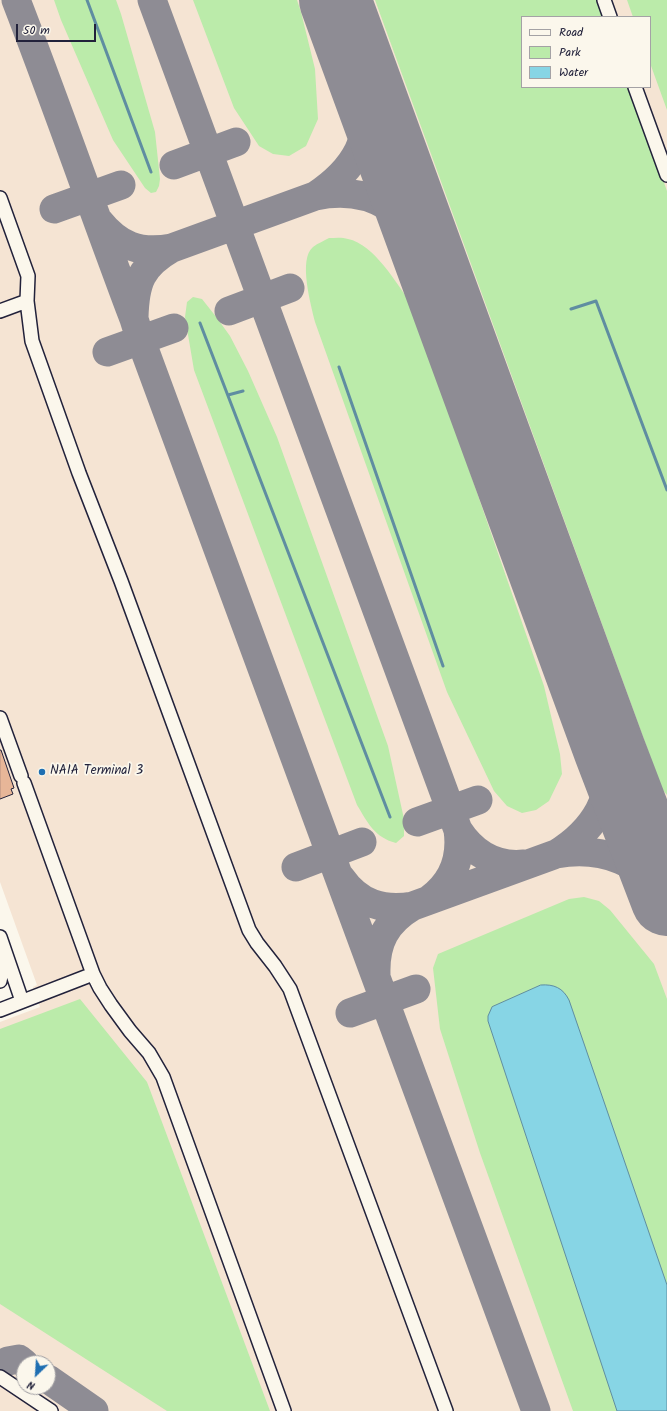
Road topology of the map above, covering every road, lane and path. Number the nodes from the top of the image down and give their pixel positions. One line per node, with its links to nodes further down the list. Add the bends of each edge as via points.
1 (604, 0): 2 (lane)
2 (610, 16)
3 (635, 88): 4 (lane)
4 (667, 175)
5 (0, 198): 6 (lane, via 28,276)
6 (28, 301): 7 (lane); 18 (lane, via 32,341 250,930 290,989)
7 (0, 311)
8 (0, 718): 11 (lane)
9 (0, 937): 10 (lane)
10 (5, 951): 12 (lane); 13 (lane)
11 (93, 974): 13 (lane); 17 (lane, via 111,1005 149,1053 163,1076)
12 (0, 981)
13 (22, 1001): 14 (lane)
14 (0, 1010)
15 (0, 1377): 16 (lane)
16 (51, 1411)
17 (284, 1411)
18 (446, 1411)

